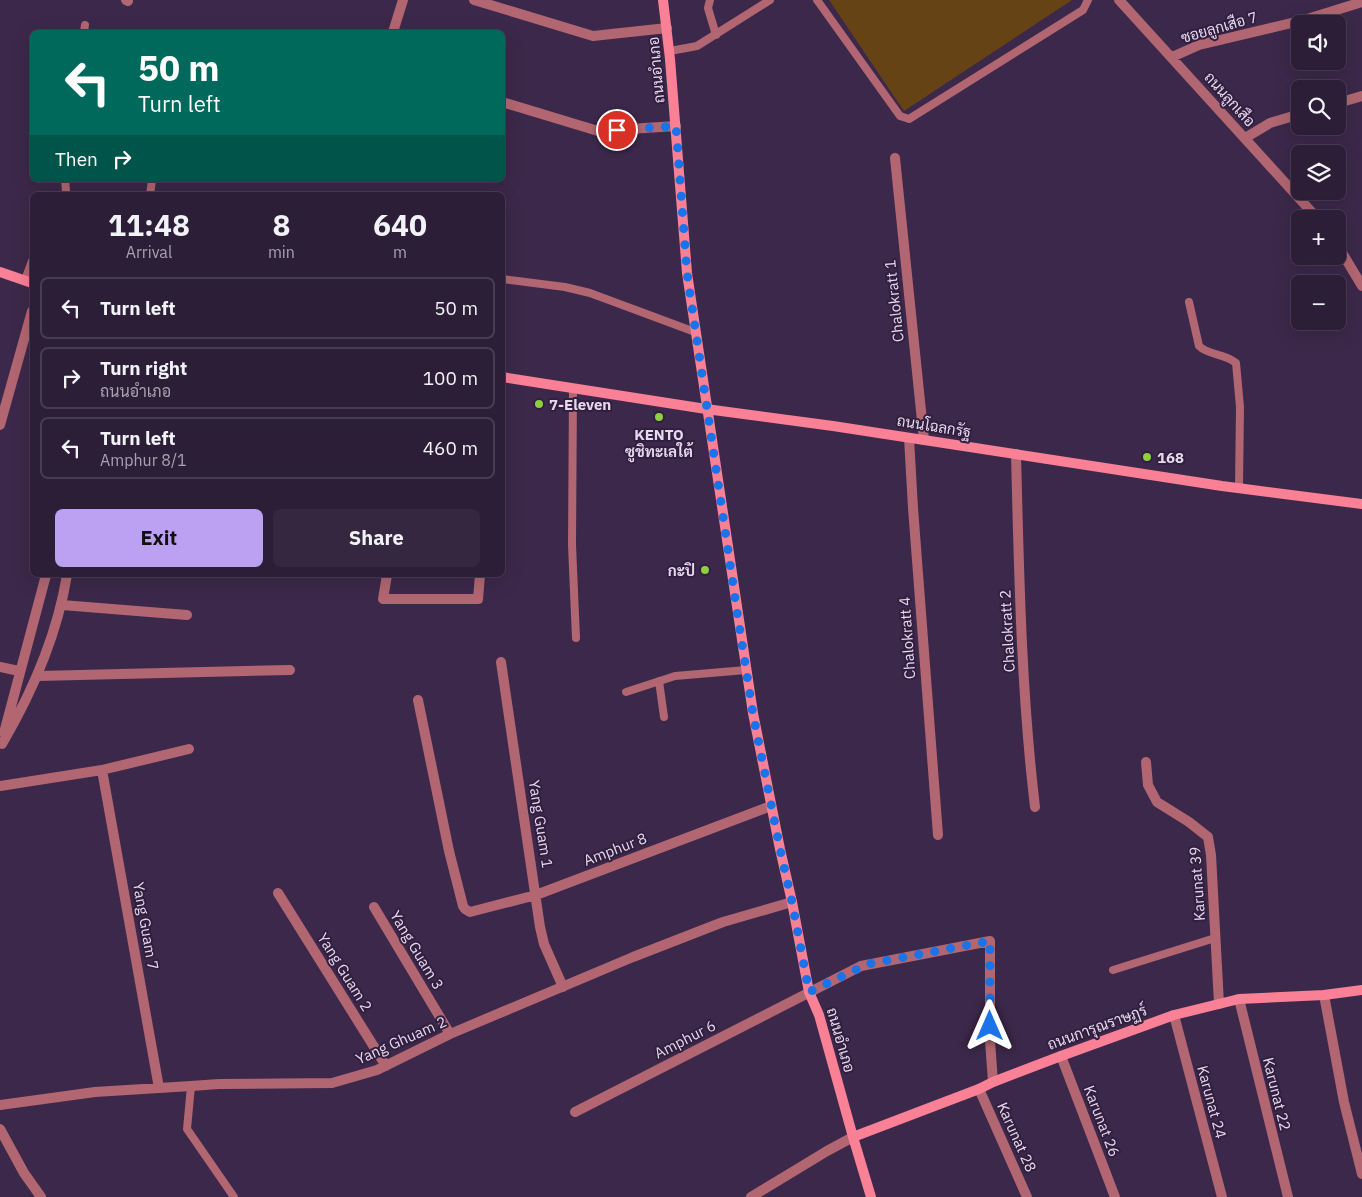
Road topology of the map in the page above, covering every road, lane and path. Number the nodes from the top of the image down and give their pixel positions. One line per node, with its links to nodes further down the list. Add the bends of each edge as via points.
1 (403, 0): 11 (street)
2 (474, 0): 10 (street, via 593,36)
3 (663, 0): 10 (street, ถนนอำเภอ)
4 (710, 0): 12 (lane, via 708,8)
5 (770, 0): 12 (lane)
6 (817, 0): 7 (lane, via 900,116 909,119 1083,10)
7 (1088, 0)
8 (1120, 0): 14 (street, ถนนลูกเสือ)
9 (1362, 2): 14 (street, ซอยลูกเสือ 7, via 1304,20 1199,45)
10 (667, 28): 13 (street, ถนนอำเภอ)
11 (394, 30)
12 (716, 35): 13 (lane, via 697,46)
13 (670, 52): 19 (street, ถนนอำเภอ)
14 (1172, 57): 20 (street, ถนนลูกเสือ)
15 (1362, 96): 16 (street)
16 (1346, 101)
17 (505, 103): 19 (street, via 598,131)
18 (1291, 117): 20 (street, via 1270,123)
19 (676, 126): 31 (street, ถนนอำเภอ, via 687,273)
20 (1245, 138): 22 (street, ถนนลูกเสือ)
21 (895, 158): 37 (street, Chalokratt 1)
22 (1310, 210)
23 (1346, 257): 25 (street)
24 (0, 272): 27 (street)
25 (1358, 274): 28 (street)
26 (505, 279): 31 (lane, via 590,292)
27 (29, 282)
28 (1362, 286)
29 (1190, 302): 39 (lane, via 1199,346 1236,363 1240,407)
30 (30, 318): 35 (street)
31 (695, 332): 34 (street, ถนนอำเภอ)
32 (505, 377): 33 (street, ถนนโฉลกรัฐ)
33 (573, 388): 34 (street, ถนนโฉลกรัฐ); 47 (lane, via 572,545)
34 (706, 409): 36 (street, ถนนโฉลกรัฐ); 51 (street, ถนนอำเภอ)
35 (0, 425)
36 (909, 438): 37 (street, ถนนโฉลกรัฐ); 65 (street, Chalokratt 4)
37 (924, 440): 38 (street, ถนนโฉลกรัฐ)
38 (1016, 454): 39 (street, ถนนโฉลกรัฐ); 64 (street, Chalokratt 2, via 1027,738)
39 (1239, 487): 40 (street, ถนนโฉลกรัฐ)
40 (1362, 504)
41 (45, 577): 52 (street)
42 (67, 577): 45 (street)
43 (387, 577): 44 (street, via 383,599 478,599)
44 (480, 577)
45 (62, 604): 46 (street); 53 (street)
46 (187, 615)
47 (576, 638)
48 (501, 662): 67 (street, Yang Guam 1)
49 (0, 667): 52 (street)
50 (290, 670): 53 (street)
51 (746, 670): 54 (lane, via 675,676); 63 (street, ถนนอำเภอ)
52 (19, 671): 58 (street)
53 (38, 676): 58 (street)
54 (659, 681): 55 (lane); 57 (lane)
55 (626, 692)
56 (418, 700): 67 (street, Amphur 8, via 463,906 467,911 477,911)
57 (664, 717)
58 (1, 746)
59 (189, 749): 61 (street)
60 (1146, 762): 70 (street, Karunat 39, via 1148,785 1156,802 1208,836)
61 (102, 770): 62 (street); 84 (street, Yang Guam 7)
62 (0, 786)
63 (771, 806): 67 (street, Amphur 8); 68 (street, ถนนอำเภอ)
64 (1035, 807)
65 (938, 835)
66 (278, 893): 81 (street, Yang Guam 2)
67 (536, 895): 72 (street, Yang Guam 1, via 543,939)
68 (792, 902): 72 (street, Yang Ghuam 2, via 723,922); 74 (street, ถนนอำเภอ)
69 (374, 907): 79 (street, Yang Guam 3)
70 (1215, 938): 71 (lane); 77 (street, Karunat 39)
71 (1113, 970)
72 (563, 988): 79 (street, Yang Ghuam 2)
73 (1362, 990): 75 (street, ถนนการุณราษฏร์)
74 (809, 992): 82 (street, Amphur 6, via 868,964 990,941); 87 (street, Amphur 6); 89 (street, ถนนอำเภอ, via 819,1015)
75 (1324, 995): 76 (street, ถนนการุณราษฏร์); 90 (street, via 1344,1102)
76 (1238, 999): 77 (street, ถนนการุณราษฏร์); 98 (street, Karunat 22)
77 (1219, 1004): 78 (street, ถนนการุณราษฏร์)
78 (1174, 1015): 80 (street, ถนนการุณราษฏร์); 97 (street, Karunat 24)
79 (450, 1034): 81 (street, Yang Ghuam 2)
80 (1061, 1056): 82 (street, ถนนการุณราษฏร์); 96 (street, Karunat 26)
81 (386, 1066): 83 (street, Yang Ghuam 2, via 332,1083)
82 (992, 1082): 85 (street, ถนนการุณราษฏร์)
83 (191, 1086): 84 (street, Yang Ghuam 2); 92 (lane, via 188,1129)
84 (160, 1088): 86 (street, Yang Ghuam 2, via 96,1092)
85 (979, 1089): 89 (street, ถนนการุณราษฏร์); 95 (street, Karunat 28)
86 (0, 1105)
87 (575, 1112)
88 (0, 1129): 91 (street, via 24,1174)
89 (853, 1137): 93 (street); 94 (street, ถนนอำเภอ)
90 (1362, 1174)
91 (41, 1197)
92 (234, 1197)
93 (751, 1197)
94 (872, 1197)
95 (1027, 1197)
96 (1115, 1197)
97 (1222, 1197)
98 (1288, 1197)

